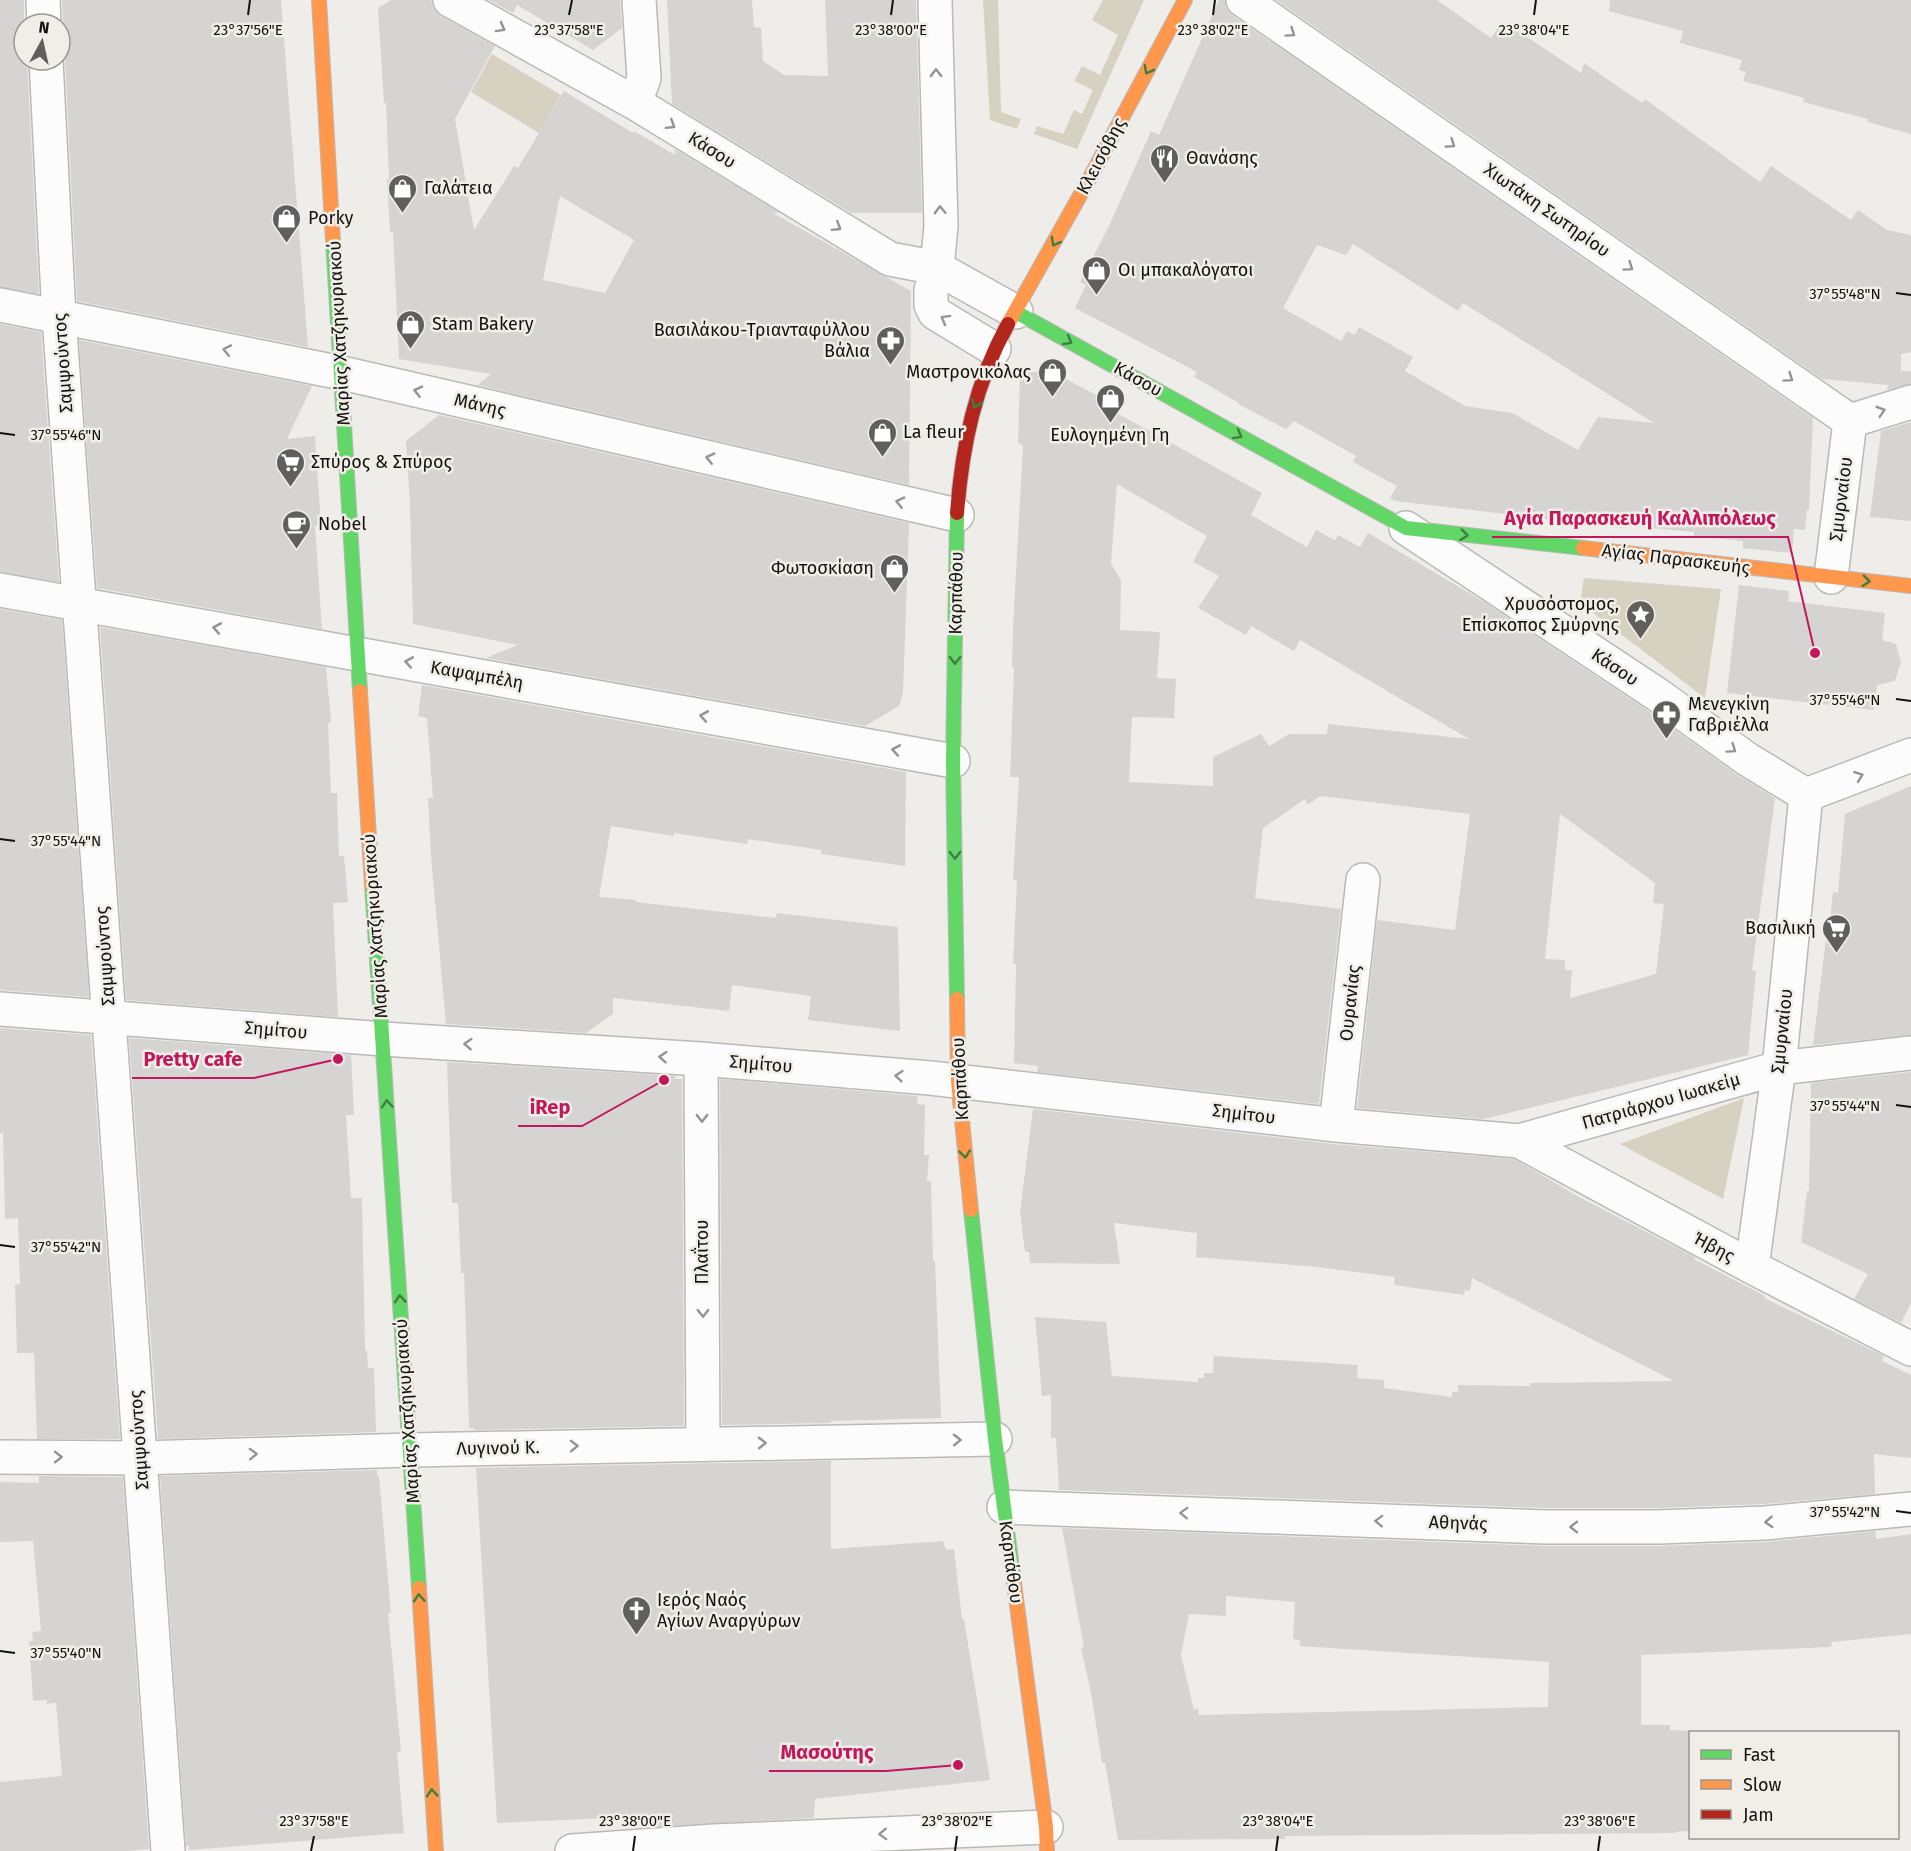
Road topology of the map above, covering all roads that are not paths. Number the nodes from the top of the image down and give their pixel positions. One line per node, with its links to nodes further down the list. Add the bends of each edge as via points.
1 (319, 0): 14 (street, Μαρίας Χατζηκυριακού)
2 (450, 0): 8 (street, Κάσου, one-way to 8)
3 (639, 0): 8 (street, via 644,78)
4 (934, 0): 9 (street, one-way to 4, via 941,226)
5 (1185, 0): 11 (street, Κλεισόβης, one-way to 11)
6 (1243, 0): 16 (street, Χιωτάκη Σωτηρίου, one-way to 16)
7 (47, 72): 12 (street, Σαμψούντος)
8 (635, 103): 9 (street, Κάσου, one-way to 9, via 890,259)
9 (938, 268): 11 (street, Κάσου); 13 (street, one-way to 9, via 935,313 931,305)
10 (0, 305): 12 (street, Μάνης)
11 (1016, 312): 13 (street, Καρπάθου); 18 (street, Κάσου, one-way to 18)
12 (59, 316): 14 (street, Μάνης, one-way to 12); 22 (street, Σαμψούντος)
13 (994, 349): 17 (street, Καρπάθου, one-way to 17, via 969,423)
14 (342, 373): 17 (street, Μάνης, one-way to 14); 23 (street, Μαρίας Χατζηκυριακού)
15 (1911, 402): 16 (street, one-way to 15)
16 (1850, 421): 19 (street, Σμυρναίου)
17 (957, 515): 25 (street, Καρπάθου, one-way to 25)
18 (1406, 528): 19 (street, Αγίας Παρασκευής, one-way to 19); 26 (street, Κάσου, one-way to 26)
19 (1831, 577): 20 (street, Αγίας Παρασκευής, one-way to 20)
20 (1911, 586)
21 (0, 590): 22 (street, Καψαμπέλη)
22 (81, 603): 23 (street, Καψαμπέλη, one-way to 22); 29 (street, Σαμψούντος)
23 (357, 653): 25 (street, Καψαμπέλη, one-way to 23); 30 (street, Μαρίας Χατζηκυριακού)
24 (1911, 755): 26 (street, one-way to 24)
25 (953, 761): 34 (street, Καρπάθου, one-way to 34)
26 (1806, 795): 33 (street, Σμυρναίου)
27 (1363, 880): 35 (street, Ουρανίας)
28 (0, 1009): 29 (street, Σημίτου)
29 (110, 1017): 30 (street, Σημίτου); 43 (street, Σαμψούντος)
30 (383, 1039): 32 (street, Σημίτου, one-way to 30); 41 (street, Μαρίας Χατζηκυριακού, one-way to 30)
31 (1911, 1053): 33 (street, Πατριάρχου Ιωακείμ)
32 (701, 1059): 34 (street, Σημίτου, one-way to 32); 40 (street, Πλαΐτου, one-way to 40)
33 (1779, 1068): 36 (street, Πατριάρχου Ιωακείμ); 37 (street, Σμυρναίου)
34 (958, 1081): 35 (street, Σημίτου); 39 (street, Καρπάθου, one-way to 39)
35 (1336, 1125): 36 (street, Σημίτου)
36 (1519, 1141): 37 (street, Ήβης)
37 (1752, 1267): 38 (street, Ήβης)
38 (1911, 1349)
39 (995, 1439): 40 (street, Λυγινού Κ., one-way to 39); 44 (street, Καρπάθου)
40 (703, 1444): 41 (street, Λυγινού Κ., one-way to 40)
41 (410, 1449): 43 (street, Λυγινού Κ., one-way to 41); 48 (street, Μαρίας Χατζηκυριακού, one-way to 41)
42 (0, 1457): 43 (street, Λυγινού Κ., one-way to 43)
43 (141, 1458): 47 (street, Σαμψούντος)
44 (1004, 1507): 45 (street, Αθηνάς, one-way to 44, via 1765,1523 1546,1527); 46 (street, Καρπάθου)
45 (1911, 1509)
46 (1047, 1839): 49 (street, one-way to 49, via 726,1840)
47 (168, 1851)
48 (436, 1851)
49 (572, 1851)

